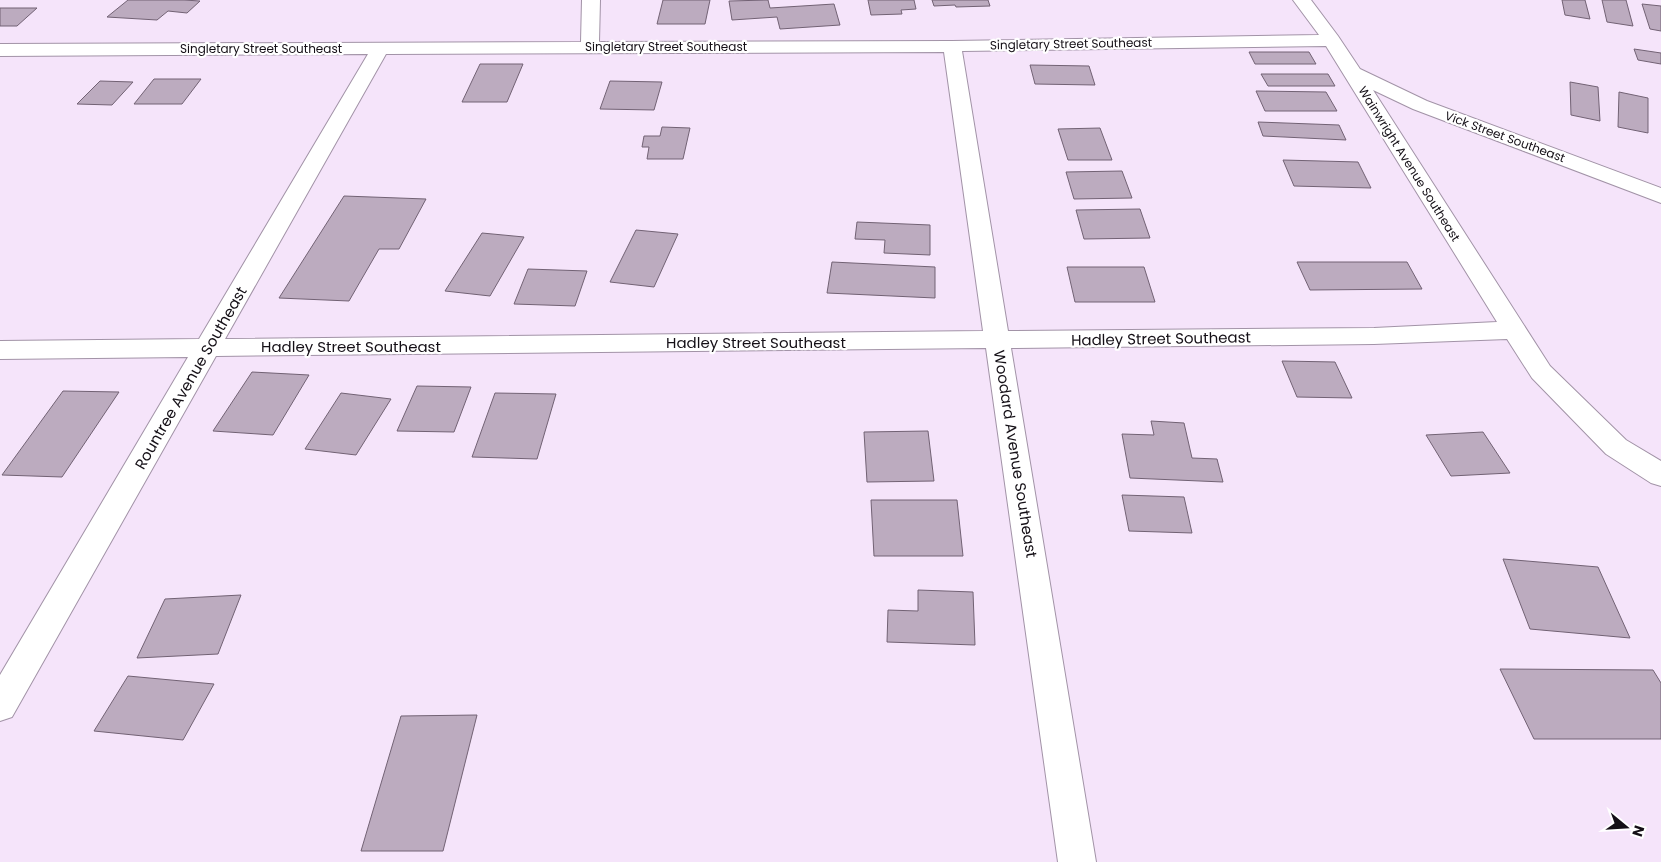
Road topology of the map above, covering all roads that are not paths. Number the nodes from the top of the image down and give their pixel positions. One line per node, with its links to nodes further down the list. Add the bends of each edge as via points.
1 (591, 0): 5 (street)
2 (1302, 0): 3 (street, Wainwright Avenue Southeast)
3 (1332, 40): 4 (street, Singletary Street Southeast); 8 (street, Wainwright Avenue Southeast)
4 (952, 46): 5 (street, Singletary Street Southeast); 11 (street, Woodard Avenue Southeast)
5 (590, 48): 6 (street, Singletary Street Southeast)
6 (380, 49): 7 (street, Singletary Street Southeast); 12 (street, Rountree Avenue Southeast)
7 (0, 50)
8 (1351, 72): 9 (street, Vick Street Southeast, via 1420,105); 10 (street, Wainwright Avenue Southeast)
9 (1661, 196)
10 (1512, 330): 11 (street, Hadley Street Southeast, via 1374,336); 14 (street, Wainwright Avenue Southeast, via 1541,372 1616,447)
11 (997, 341): 12 (street, Hadley Street Southeast); 16 (street, Woodard Avenue Southeast)
12 (208, 348): 13 (street, Hadley Street Southeast); 15 (street, Rountree Avenue Southeast)
13 (0, 350)
14 (1661, 476)
15 (0, 706)
16 (1077, 862)

